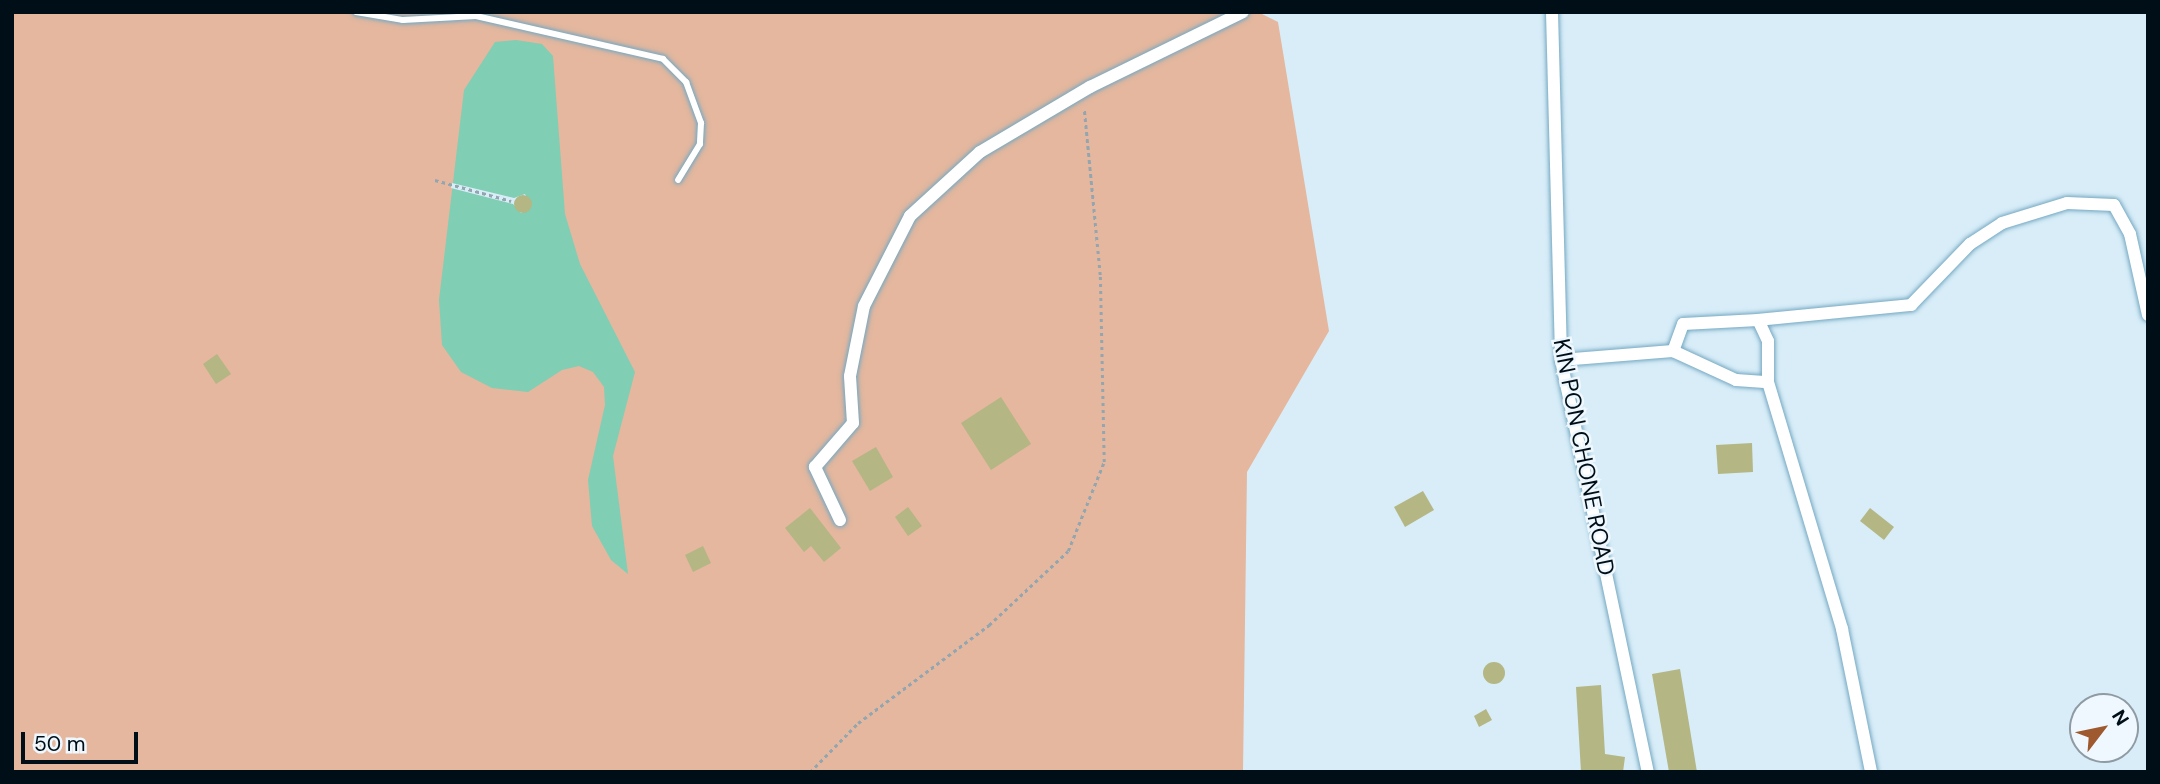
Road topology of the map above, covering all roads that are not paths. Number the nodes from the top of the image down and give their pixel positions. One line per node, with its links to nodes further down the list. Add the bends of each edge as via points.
1 (356, 12): 4 (lane, via 403,20 476,16 663,59 686,82 701,123 700,144)
2 (1243, 12): 10 (street, via 1090,87 980,152 910,216 864,306 850,376 853,423 814,467)
3 (1552, 12): 8 (street, KIN PON CHONE ROAD)
4 (678, 180)
5 (2148, 314): 6 (street, via 2130,234 2114,205 2067,203 2002,223 1970,244 1943,279 1911,305)
6 (1758, 320): 7 (street, via 1683,324); 9 (street, via 1768,341)
7 (1673, 351): 8 (street); 9 (street, via 1736,380)
8 (1561, 360): 11 (street, KIN PON CHONE ROAD)
9 (1768, 382): 12 (street, via 1842,629)
10 (840, 520)
11 (1648, 772)
12 (1871, 772)

